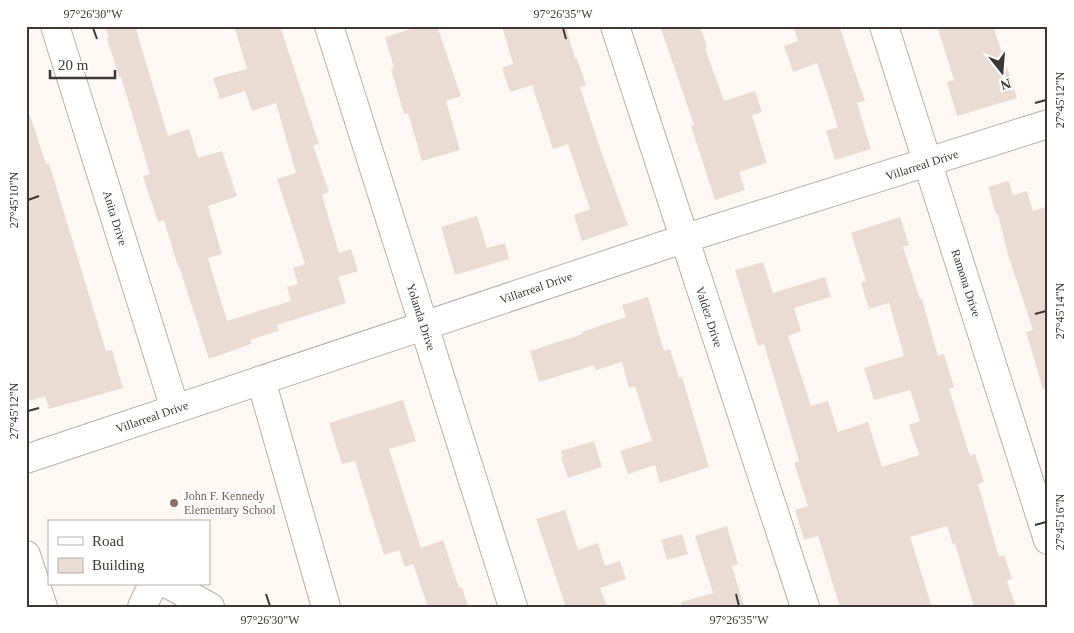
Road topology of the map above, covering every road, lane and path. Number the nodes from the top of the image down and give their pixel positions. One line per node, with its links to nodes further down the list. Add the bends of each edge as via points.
1 (55, 26): 10 (street, Anita Drive)
2 (329, 26): 8 (street, Yolanda Drive)
3 (615, 26): 7 (street, Valdez Drive)
4 (884, 26): 6 (street, Ramona Drive)
5 (1048, 124): 6 (street, Villarreal Drive)
6 (927, 163): 7 (street, Villarreal Drive); 12 (street, Ramona Drive)
7 (683, 239): 8 (street, Villarreal Drive); 21 (street, Valdez Drive)
8 (424, 326): 9 (street, Villarreal Drive); 20 (street, Yolanda Drive)
9 (262, 380): 10 (street, Villarreal Drive); 19 (street)
10 (175, 409): 11 (street, Villarreal Drive)
11 (26, 459)
12 (1048, 540)
13 (26, 555): 16 (street)
14 (152, 586): 17 (street)
15 (172, 586): 18 (street)
16 (43, 607)
17 (142, 607)
18 (210, 607)
19 (326, 607)
20 (513, 607)
21 (805, 607)

